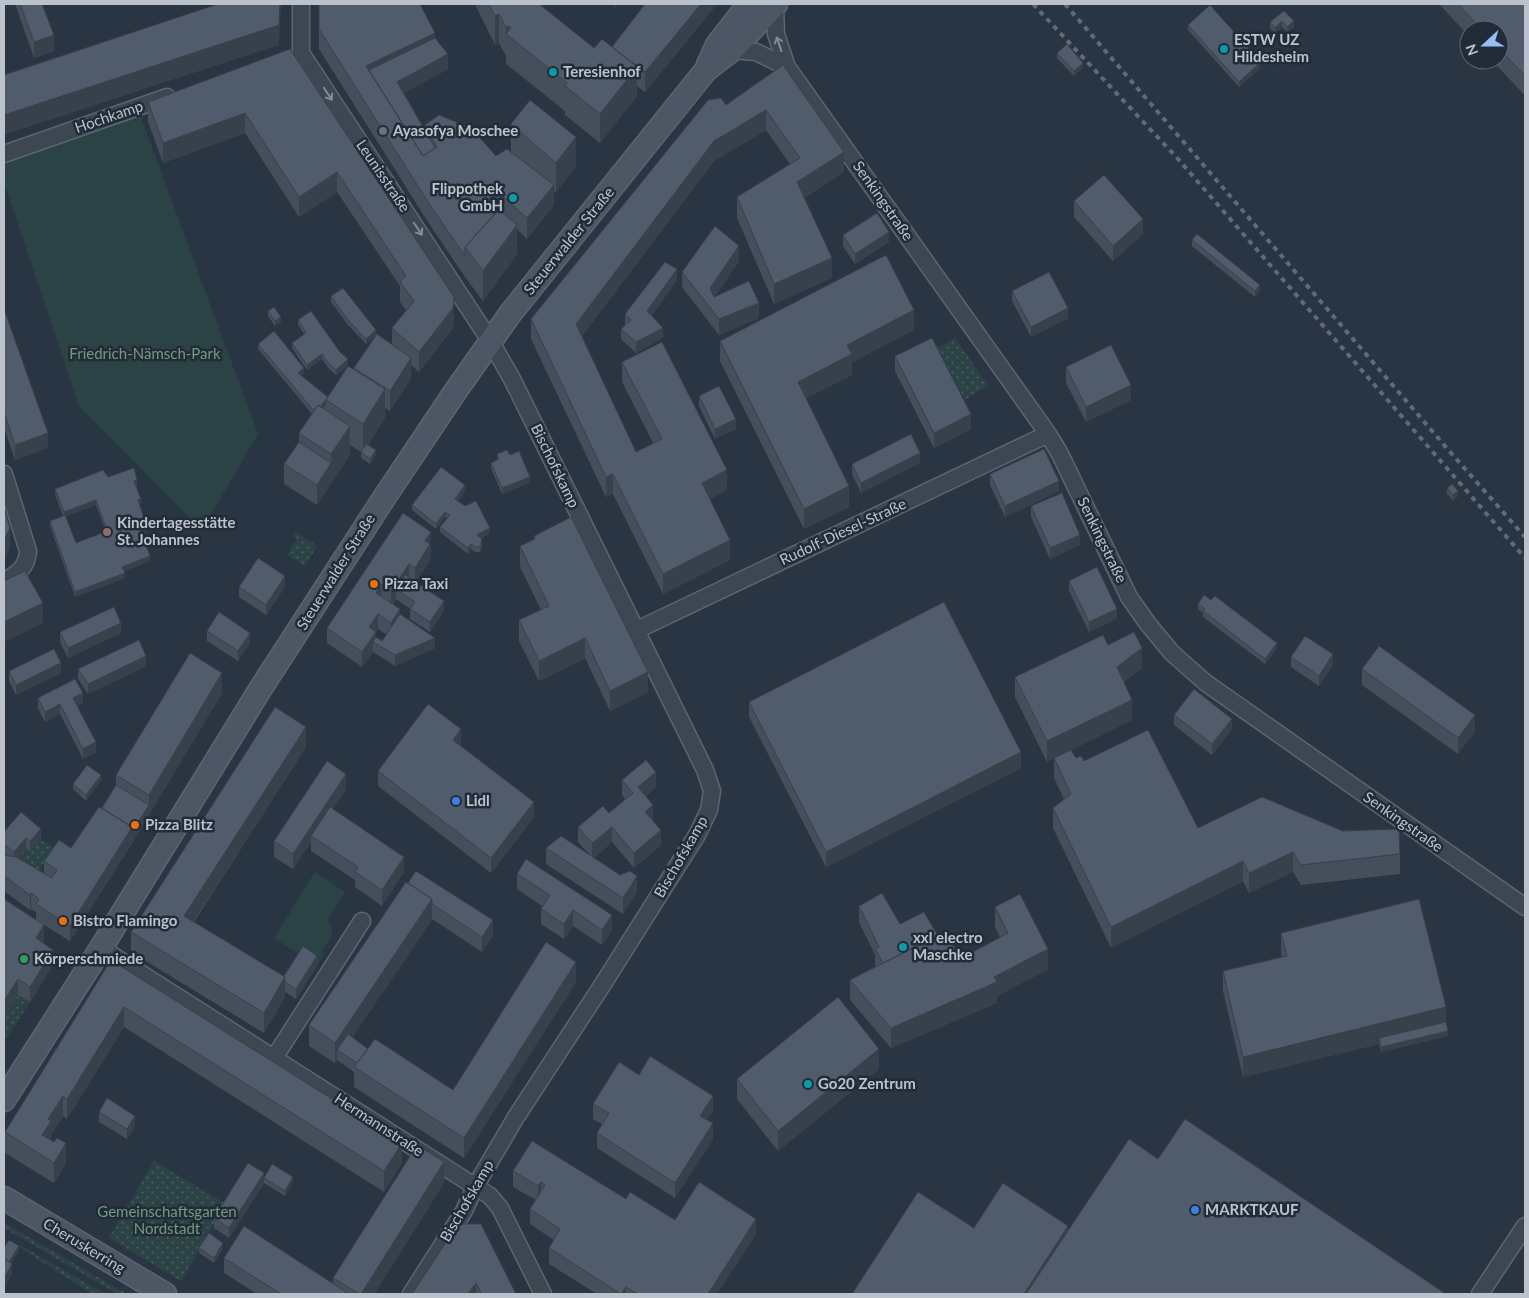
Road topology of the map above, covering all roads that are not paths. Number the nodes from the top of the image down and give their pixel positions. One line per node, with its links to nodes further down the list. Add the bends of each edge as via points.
1 (301, 4): 5 (street)
2 (749, 4): 8 (street, Steuerwalder Straße, via 717,45)
3 (775, 5): 4 (street, Steuerwalder Straße); 7 (street, Senkingstraße, one-way to 3, via 776,34)
4 (732, 50): 7 (street, Senkingstraße, via 756,52); 8 (street, Steuerwalder Straße)
5 (301, 53): 6 (street); 11 (street, Leunisstraße, one-way to 11)
6 (283, 59)
7 (787, 68): 12 (street, Senkingstraße)
8 (706, 70): 11 (street, Steuerwalder Straße)
9 (183, 92): 10 (street, Hochkamp)
10 (4, 154)
11 (491, 342): 15 (street, Bischofskamp); 18 (street, Steuerwalder Straße, via 384,498 261,688)
12 (1048, 434): 15 (street, Rudolf-Diesel-Straße); 16 (street, Senkingstraße, via 1129,597 1172,653 1206,684)
13 (4, 474): 14 (street, via 28,551 25,564)
14 (9, 578)
15 (637, 630): 21 (street, Bischofskamp, via 705,770 712,791 708,810 697,835 516,1117)
16 (1525, 908)
17 (362, 921): 19 (street)
18 (101, 948): 19 (street, Hermannstraße); 20 (street, Steuerwalder Straße)
19 (274, 1058): 21 (street, Hermannstraße)
20 (4, 1100)
21 (475, 1187): 25 (street, Bischofskamp, via 464,1212); 26 (street, Hermannstraße, via 495,1201)
22 (4, 1198): 24 (street, Cheruskerring)
23 (1525, 1226): 27 (street)
24 (165, 1294)
25 (411, 1294)
26 (543, 1294)
27 (1480, 1294)

